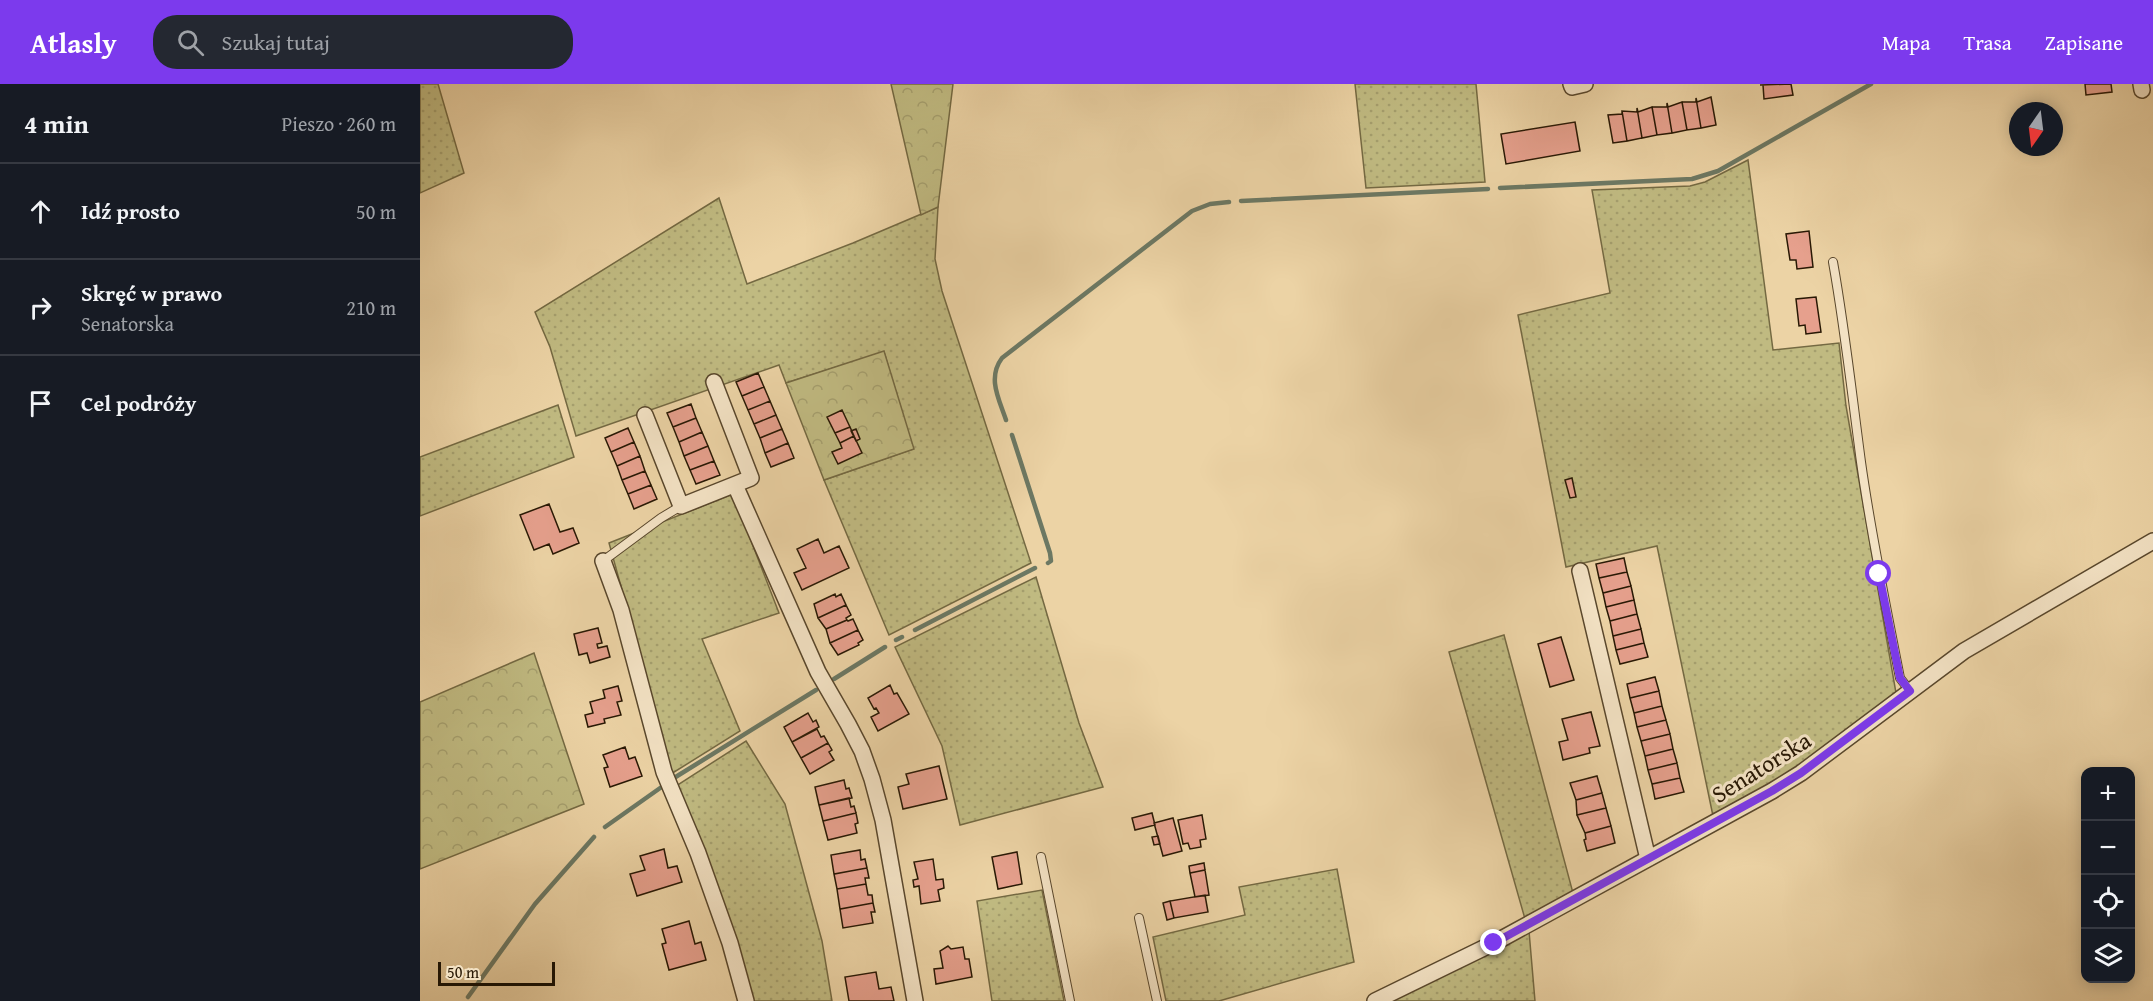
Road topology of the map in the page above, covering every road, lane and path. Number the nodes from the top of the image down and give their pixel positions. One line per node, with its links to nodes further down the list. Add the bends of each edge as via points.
1 (1571, 84): 2 (street)
2 (1585, 84)
3 (1833, 262): 11 (lane, via 1879,574 1900,678)
4 (714, 382): 6 (street, via 751,478)
5 (645, 415): 7 (street)
6 (735, 485): 7 (street); 16 (street, via 818,672 862,751 872,779 883,820)
7 (681, 506): 9 (lane)
8 (2153, 541): 11 (street, Senatorska, via 1982,640)
9 (603, 561): 15 (street, via 621,610 664,772 698,854)
10 (1580, 571): 13 (street)
11 (1910, 691): 13 (street, Senatorska, via 1801,773)
12 (1041, 857): 17 (lane)
13 (1648, 859): 19 (street, Senatorska, via 1494,943)
14 (1139, 918): 18 (lane)
15 (747, 1001)
16 (915, 1001)
17 (1070, 1001)
18 (1156, 1001)
19 (1375, 1001)

